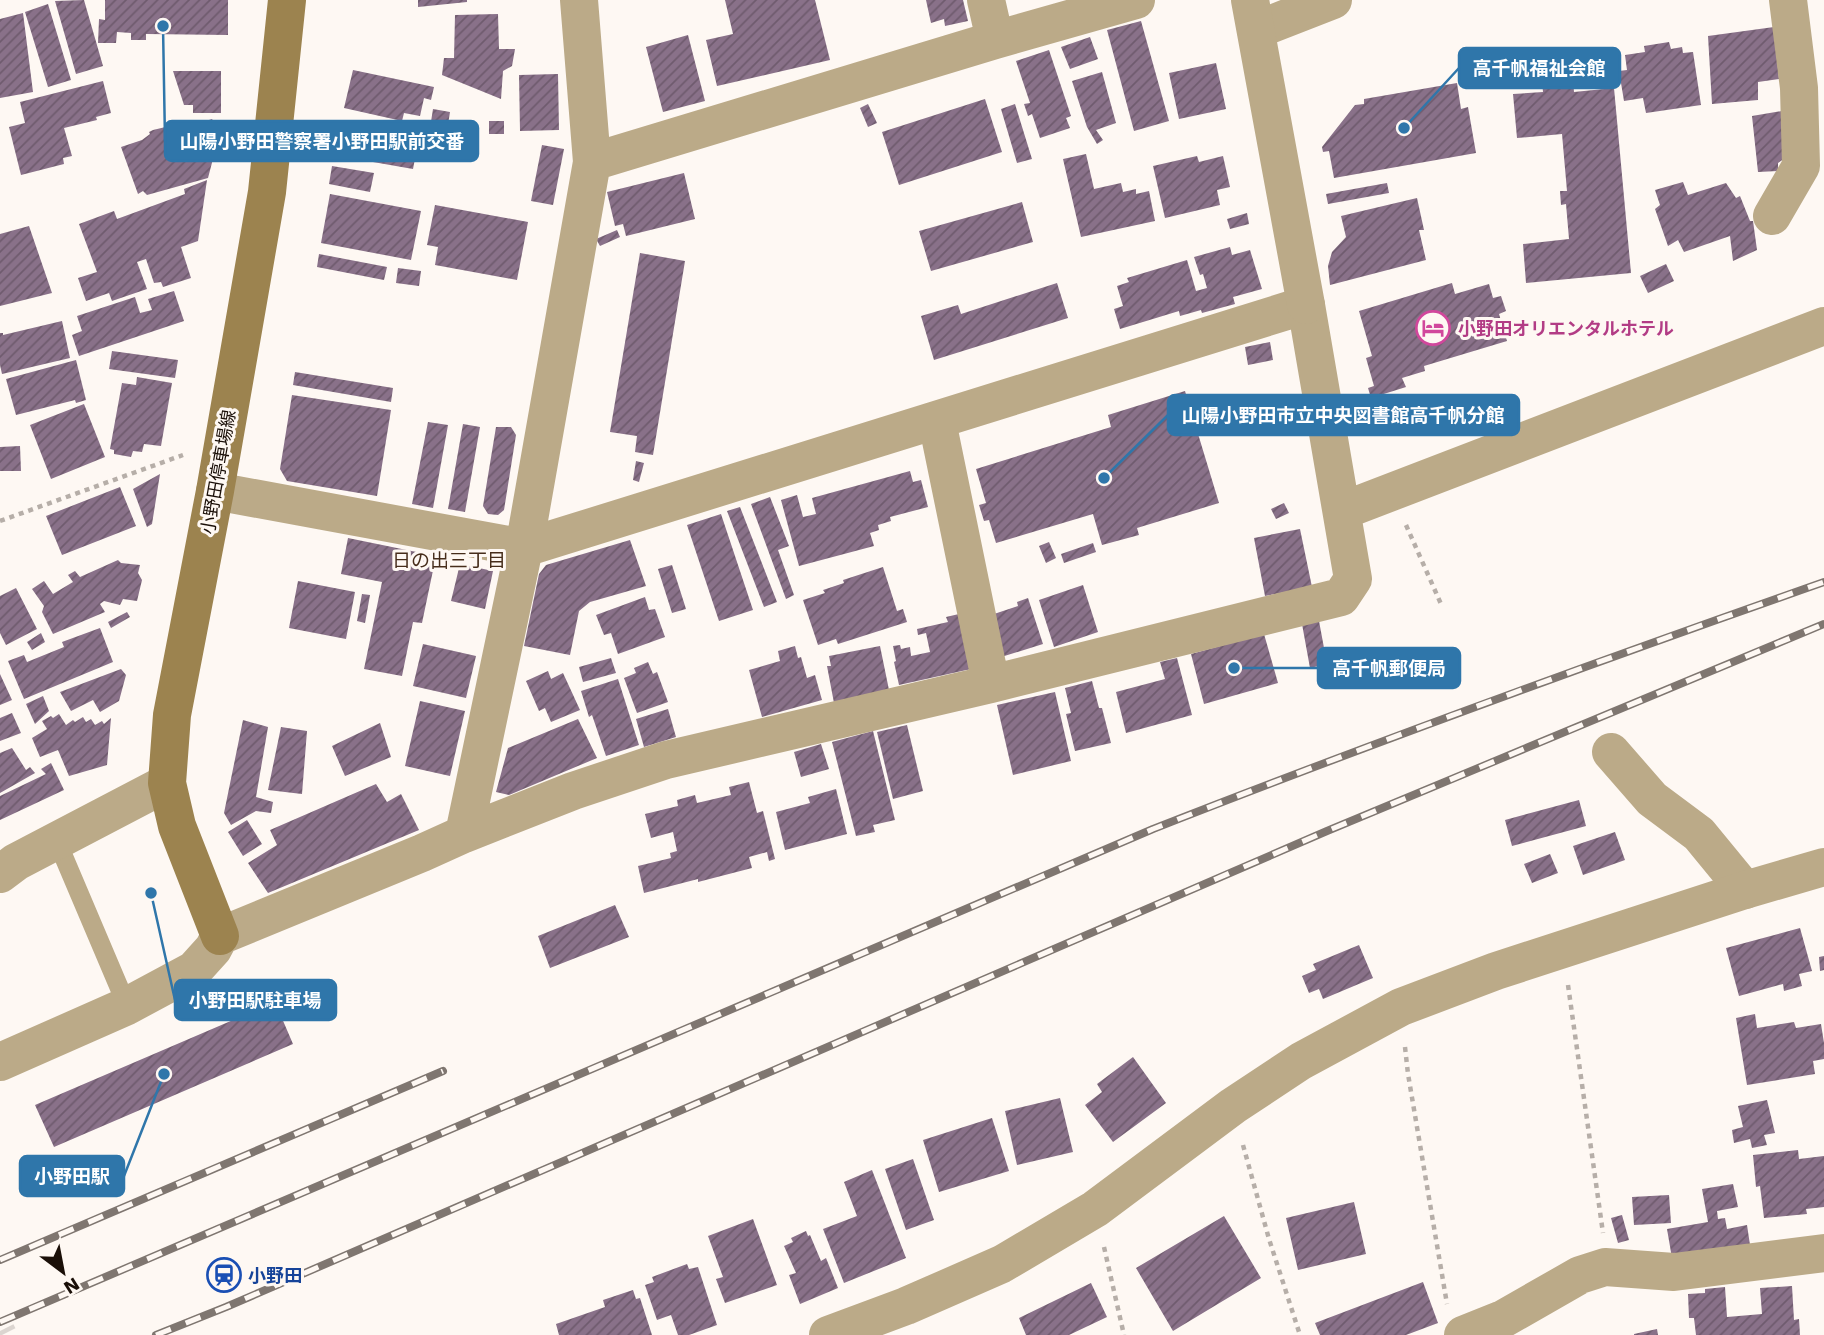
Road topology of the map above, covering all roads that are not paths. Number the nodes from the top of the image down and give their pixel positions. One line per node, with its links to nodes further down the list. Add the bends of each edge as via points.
1 (288, 0): 14 (main road, 小野田停車場線, via 267,192)
2 (579, 0): 9 (street)
3 (986, 0): 8 (street)
4 (1136, 0): 8 (street)
5 (1333, 0): 7 (street)
6 (1788, 0): 10 (street, via 1799,88 1801,166)
7 (1253, 15): 11 (street)
8 (995, 40): 9 (street)
9 (593, 162): 16 (street)
10 (1772, 216)
11 (1306, 305): 13 (street); 15 (street)
12 (1824, 326): 15 (street)
13 (937, 421): 16 (street); 17 (street)
14 (215, 491): 16 (street); 19 (main road, 小野田停車場線, via 172,715)
15 (1342, 511): 17 (street, via 1353,579 1341,597)
16 (524, 548): 20 (street)
17 (991, 684): 20 (street, via 666,760)
18 (1611, 752): 24 (street, via 1652,799 1699,834)
19 (167, 783): 21 (street); 25 (main road, 小野田停車場線, via 177,825)
20 (464, 834): 25 (street)
21 (57, 841): 23 (street); 26 (lane)
22 (1824, 867): 24 (street)
23 (0, 874)
24 (1745, 890): 30 (street, via 1401,1007 1301,1061 1095,1209 1002,1264)
25 (220, 936): 26 (street, via 194,970)
26 (127, 1006): 27 (street)
27 (0, 1062)
28 (1824, 1253): 29 (street, via 1674,1272 1605,1267 1580,1275 1503,1319)
29 (1456, 1325)
30 (828, 1335)

